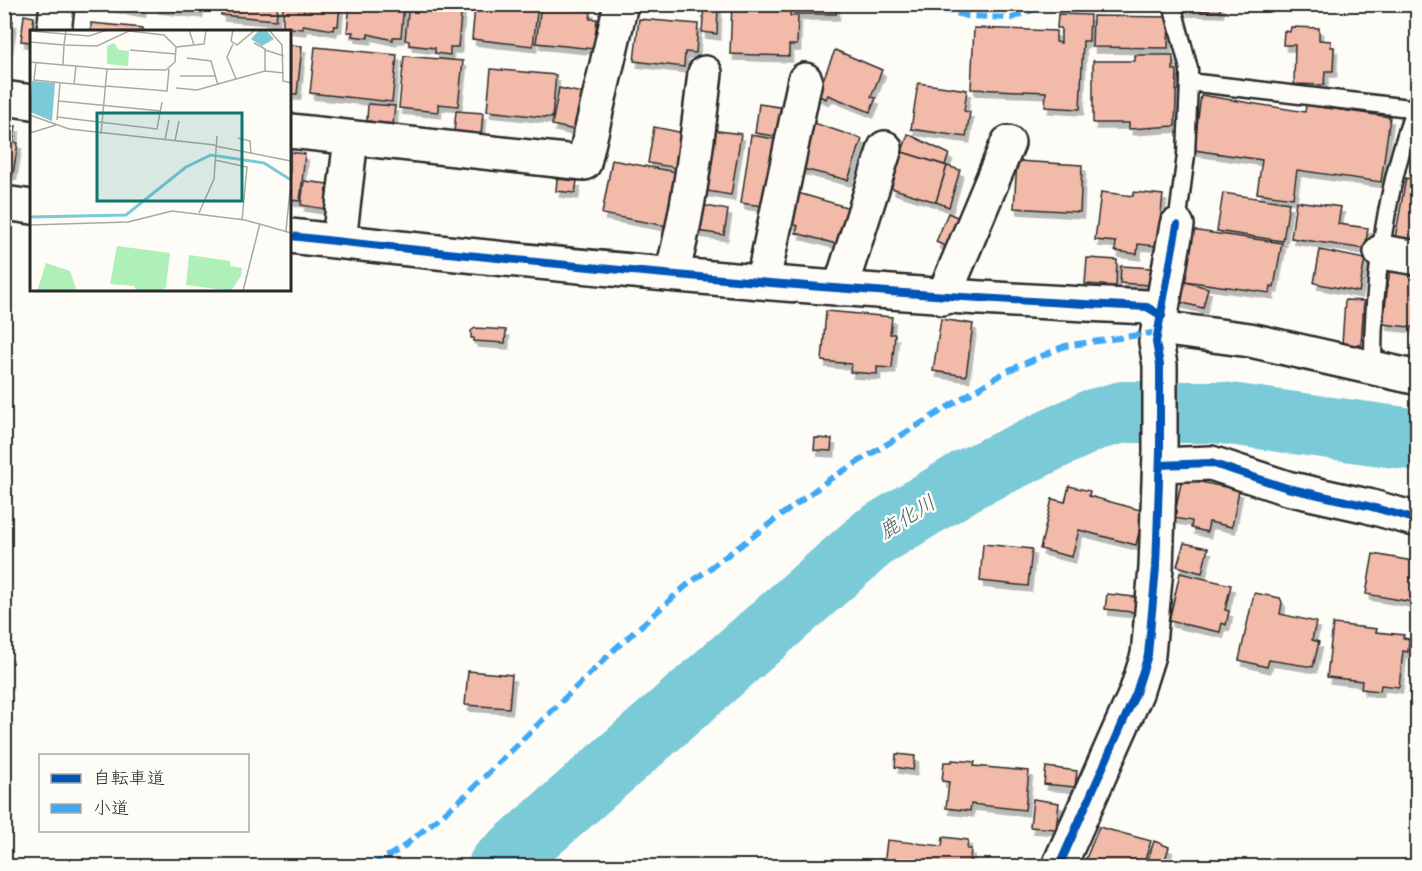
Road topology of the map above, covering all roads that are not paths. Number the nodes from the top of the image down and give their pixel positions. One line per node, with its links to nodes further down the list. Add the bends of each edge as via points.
1 (57, 4): 4 (street)
2 (621, 4): 12 (street, via 584,163)
3 (1172, 4): 7 (lane)
4 (54, 30)
5 (705, 73): 22 (street, via 694,164)
6 (805, 80): 23 (street)
7 (1189, 82): 10 (lane, via 1344,102); 17 (lane)
8 (4, 98): 9 (street)
9 (30, 102)
10 (1416, 106): 20 (lane)
11 (291, 131): 12 (street)
12 (351, 138): 19 (street)
13 (1008, 143): 25 (street)
14 (885, 148): 24 (street)
15 (4, 203): 16 (street)
16 (30, 207)
17 (1178, 225): 26 (street)
18 (291, 236): 19 (street)
19 (339, 241): 22 (street)
20 (1381, 252): 21 (street); 27 (lane, via 1376,276)
21 (1418, 258)
22 (672, 273): 23 (street)
23 (763, 281): 24 (street)
24 (840, 289): 25 (street)
25 (943, 298): 26 (street, via 1147,307)
26 (1159, 329): 27 (street, via 1250,340); 29 (street)
27 (1373, 368): 28 (street)
28 (1418, 378)
29 (1160, 459): 30 (street, via 1211,463 1287,488); 31 (street, via 1148,655 1136,693)
30 (1418, 520)
31 (1059, 867)

